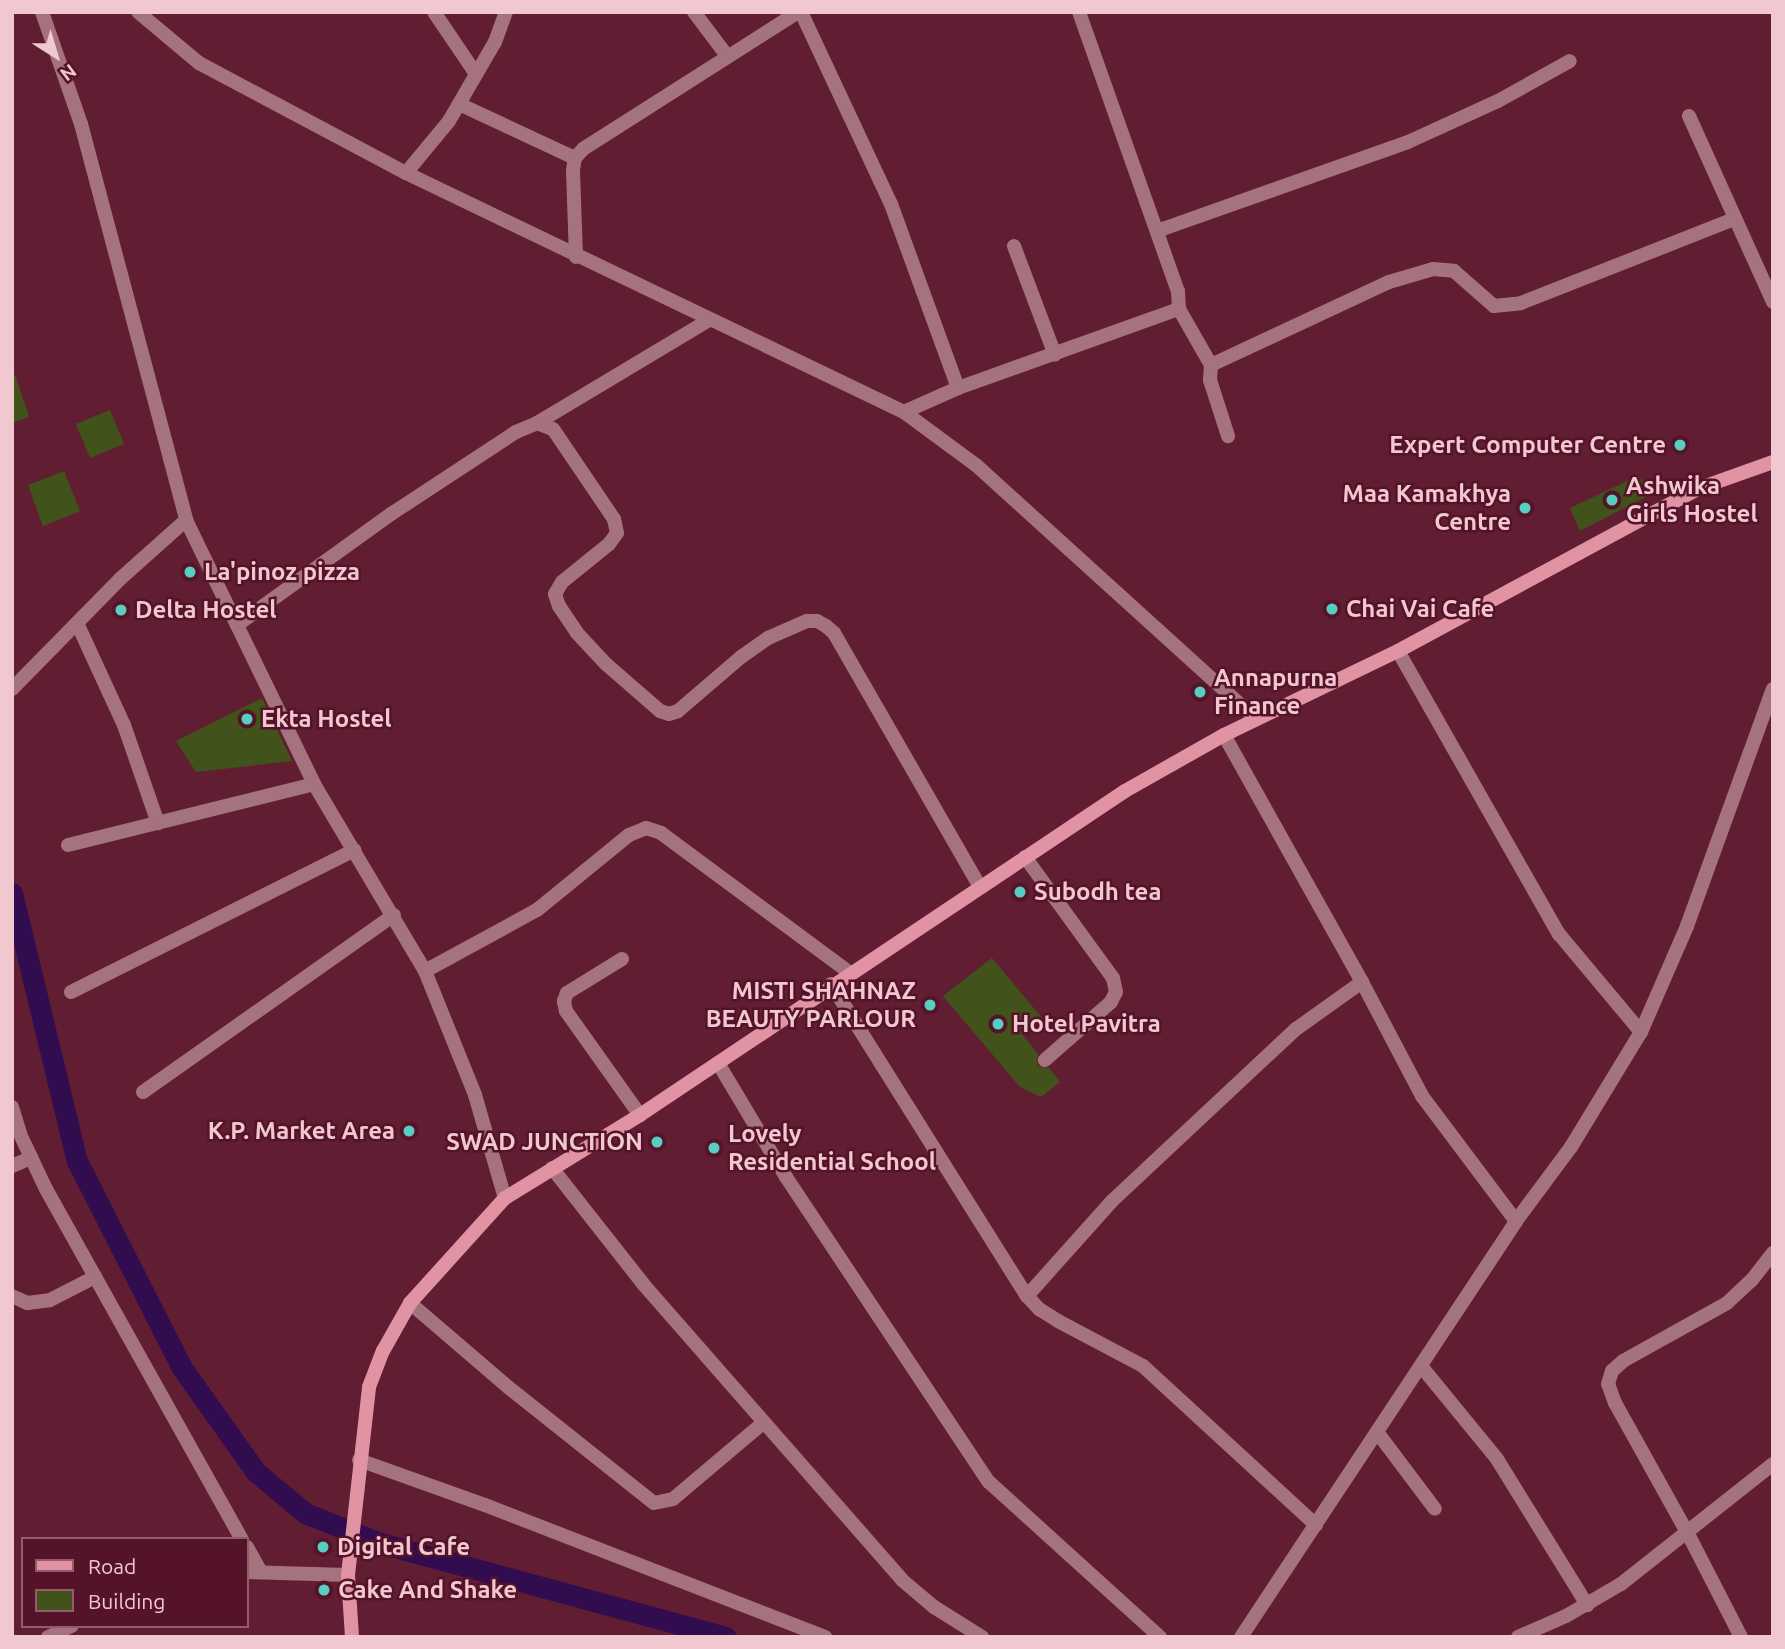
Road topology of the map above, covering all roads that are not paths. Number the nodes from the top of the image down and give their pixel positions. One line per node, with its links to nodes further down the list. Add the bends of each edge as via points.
1 (42, 12): 29 (street, via 69,83)
2 (138, 12): 14 (street, via 199,62)
3 (434, 12): 10 (street)
4 (506, 12): 10 (street)
5 (694, 12): 8 (street)
6 (799, 12): 8 (street); 24 (street, via 891,204)
7 (1079, 12): 16 (street)
8 (727, 57): 13 (street)
9 (1570, 61): 16 (street, via 1498,101 1408,142)
10 (477, 75): 11 (street)
11 (459, 104): 13 (street); 14 (street)
12 (1689, 116): 15 (street)
13 (575, 158): 18 (street)
14 (406, 173): 18 (street)
15 (1734, 219): 19 (street); 23 (street, via 1521,303 1494,306 1454,271 1433,269 1389,282)
16 (1157, 231): 20 (street, via 1178,291)
17 (1014, 246): 22 (street)
18 (576, 257): 21 (street)
19 (1773, 302)
20 (1179, 309): 22 (street); 23 (street)
21 (709, 320): 25 (street); 26 (street)
22 (1055, 355): 24 (street)
23 (1211, 365): 27 (street, via 1210,380)
24 (958, 388): 25 (street)
25 (904, 412): 35 (street, via 976,466)
26 (537, 423): 31 (street, via 391,514); 42 (street, via 553,429 614,519 617,533 562,582 555,594 578,633 606,664 669,714 768,638 807,621 826,626)
27 (1228, 436)
28 (1773, 462): 32 (street, via 1697,489)
29 (186, 520): 30 (street); 31 (street)
30 (77, 624): 33 (street); 38 (street, via 124,725)
31 (237, 625): 37 (street)
32 (1398, 651): 35 (street); 50 (street, via 1559,934)
33 (12, 689)
34 (1773, 689): 50 (street, via 1687,926)
35 (1256, 719): 36 (street)
36 (1224, 735): 41 (street, via 1125,791); 47 (street)
37 (314, 784): 38 (street); 40 (street)
38 (158, 823): 39 (street)
39 (68, 845)
40 (354, 850): 43 (street); 49 (street)
41 (1025, 857): 42 (street); 51 (street, via 1114,978 1116,992 1111,1002)
42 (980, 887): 46 (street)
43 (394, 915): 45 (street); 53 (street)
44 (622, 959): 55 (street, via 567,993 564,1001 566,1011)
45 (425, 971): 46 (street, via 537,909 629,835 646,828 661,834); 59 (street, via 475,1095)
46 (850, 973): 48 (street)
47 (1362, 982): 60 (street, via 1422,1096); 64 (street, via 1296,1029 1112,1200)
48 (831, 984): 52 (street); 64 (street)
49 (71, 992)
50 (1641, 1032): 60 (street, via 1571,1147)
51 (1045, 1060)
52 (718, 1063): 55 (street); 84 (street, via 786,1177 989,1482)
53 (143, 1092)
54 (12, 1107): 56 (street)
55 (640, 1115): 58 (street)
56 (31, 1158): 57 (street); 62 (street)
57 (12, 1166)
58 (552, 1168): 59 (street); 67 (street, via 644,1285)
59 (505, 1198): 65 (street)
60 (1516, 1221): 66 (street)
61 (1773, 1253): 73 (street, via 1727,1303 1623,1361 1612,1371 1608,1384)
62 (95, 1277): 63 (street, via 50,1300 27,1304); 74 (street)
63 (12, 1296)
64 (1027, 1296): 72 (street, via 1058,1321 1143,1366)
65 (410, 1303): 67 (street, via 654,1503 673,1499); 69 (street, via 383,1350 369,1387)
66 (1421, 1366): 68 (street); 78 (street, via 1496,1459)
67 (763, 1423): 83 (street, via 902,1580)
68 (1377, 1432): 71 (street); 72 (street)
69 (359, 1460): 77 (street); 82 (street, via 485,1504)
70 (1773, 1464): 73 (street)
71 (1435, 1508)
72 (1316, 1525): 85 (street)
73 (1688, 1534): 78 (street); 87 (street)
74 (241, 1537)
75 (248, 1551): 76 (street)
76 (253, 1571): 77 (street)
77 (348, 1575): 81 (street)
78 (1587, 1605): 86 (street)
79 (68, 1628): 80 (street)
80 (48, 1637)
81 (352, 1637)
82 (825, 1637)
83 (982, 1637)
84 (1160, 1637)
85 (1241, 1637)
86 (1518, 1637)
87 (1741, 1637)

